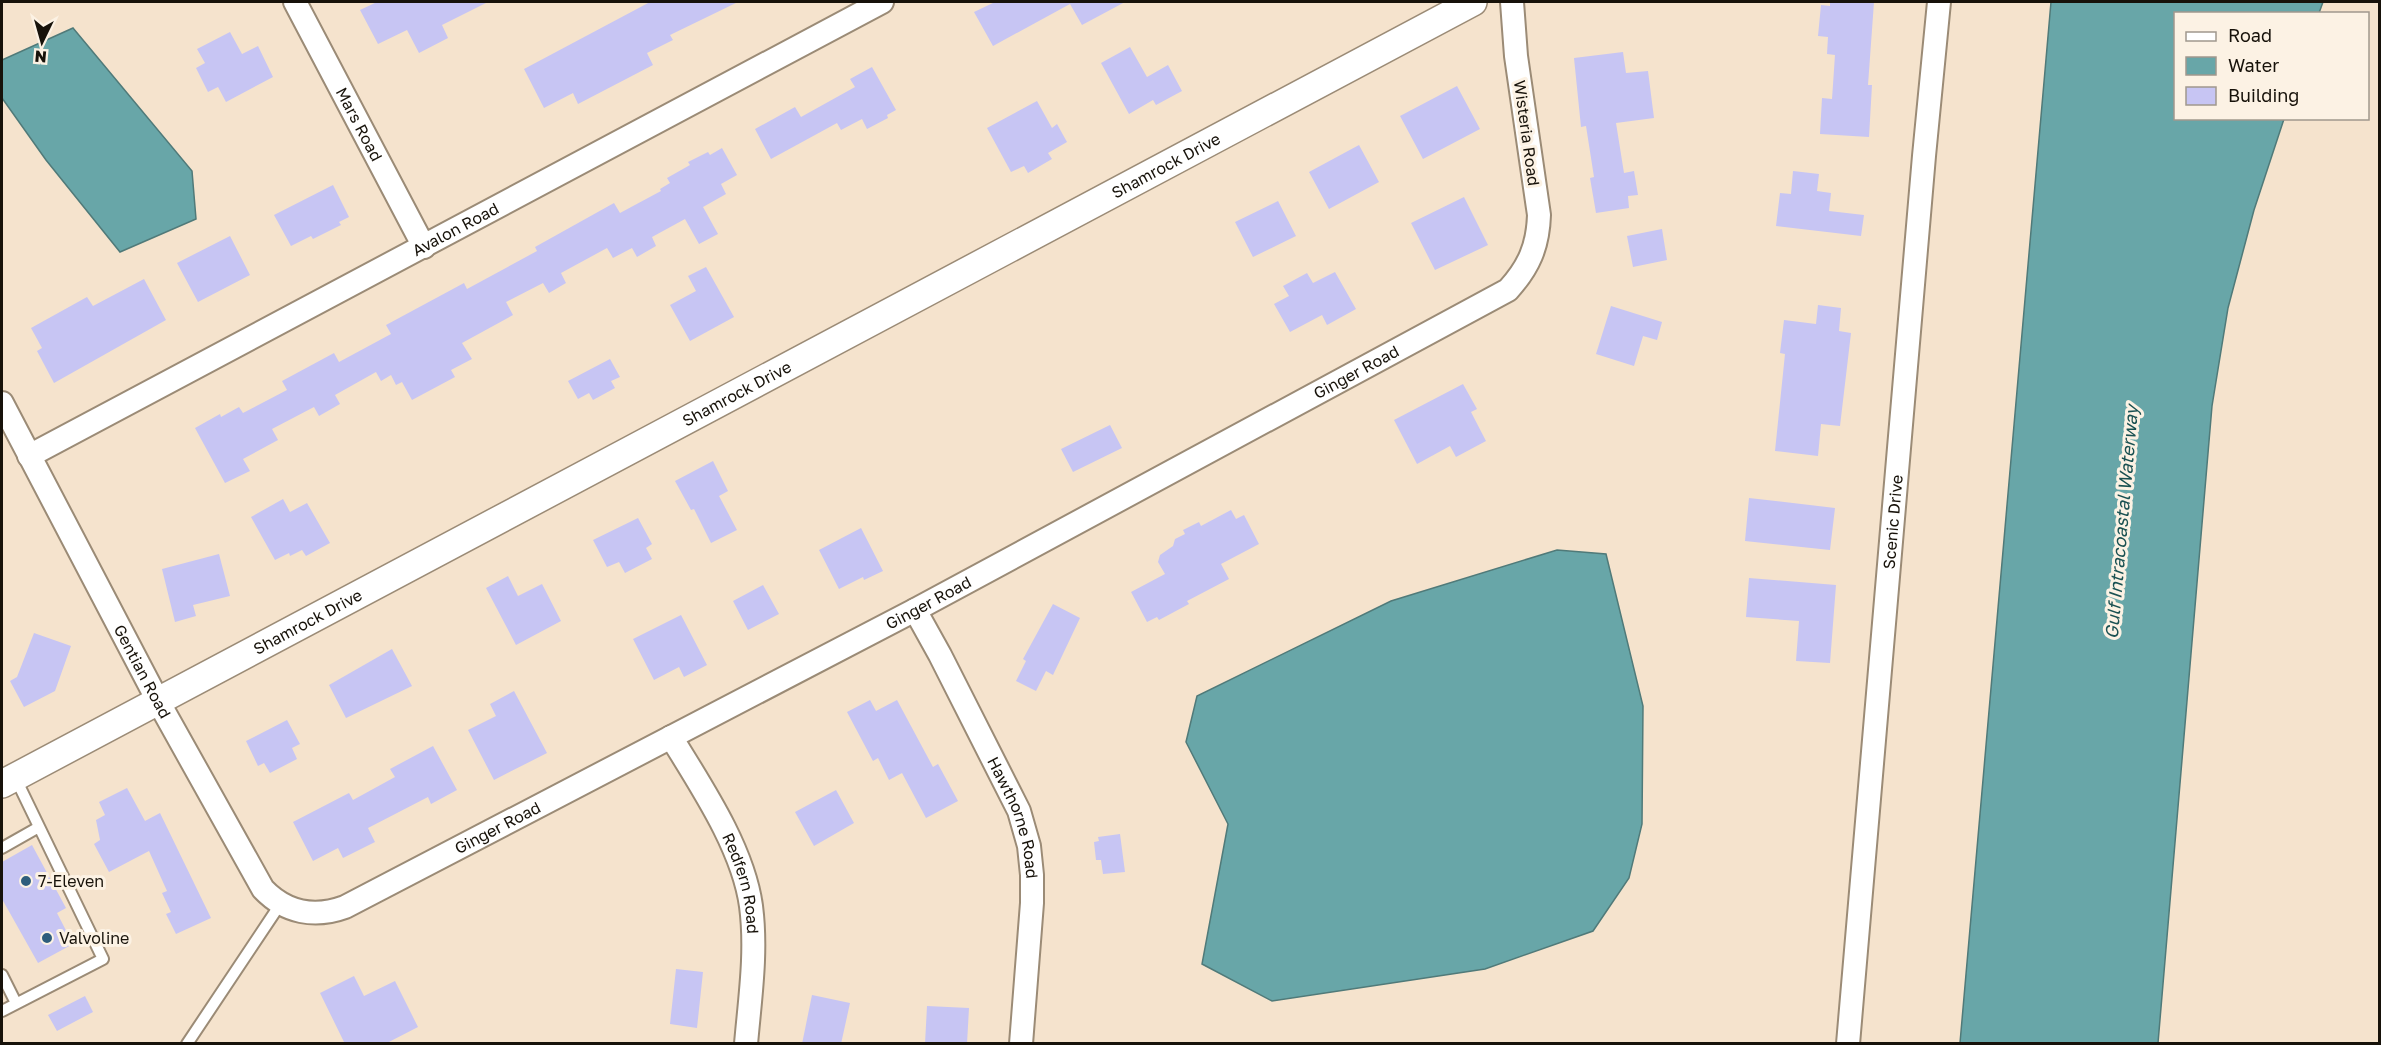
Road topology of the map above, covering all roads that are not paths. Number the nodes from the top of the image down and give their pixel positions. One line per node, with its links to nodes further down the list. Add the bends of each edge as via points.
1 (295, 2): 6 (street, Mars Road)
2 (882, 2): 6 (street, Avalon Road)
3 (1473, 2): 11 (street, Shamrock Drive)
4 (1512, 2): 7 (street, Wisteria Road, via 1539,215 1538,236)
5 (1939, 2): 24 (street, Scenic Drive)
6 (423, 247): 9 (street, Avalon Road)
7 (1529, 263): 10 (street, Ginger Road, via 1508,290 1493,300)
8 (2, 403): 9 (street, Gentian Road)
9 (29, 456): 11 (street, Gentian Road)
10 (915, 610): 12 (street, Ginger Road); 23 (street, Hawthorne Road, via 1019,812 1029,846 1032,903)
11 (158, 701): 13 (street, Shamrock Drive); 16 (street, Gentian Road, via 263,889)
12 (671, 737): 17 (street, Ginger Road, via 345,907); 22 (street, Redfern Road, via 743,870 754,948)
13 (8, 780): 14 (lane)
14 (39, 827): 15 (lane); 19 (lane, via 103,958)
15 (2, 848)
16 (281, 903): 17 (street, Gentian Road); 21 (lane)
17 (310, 914)
18 (2, 975): 19 (lane)
19 (16, 1003): 20 (lane)
20 (2, 1011)
21 (187, 1044)
22 (746, 1044)
23 (1022, 1044)
24 (1848, 1044)

